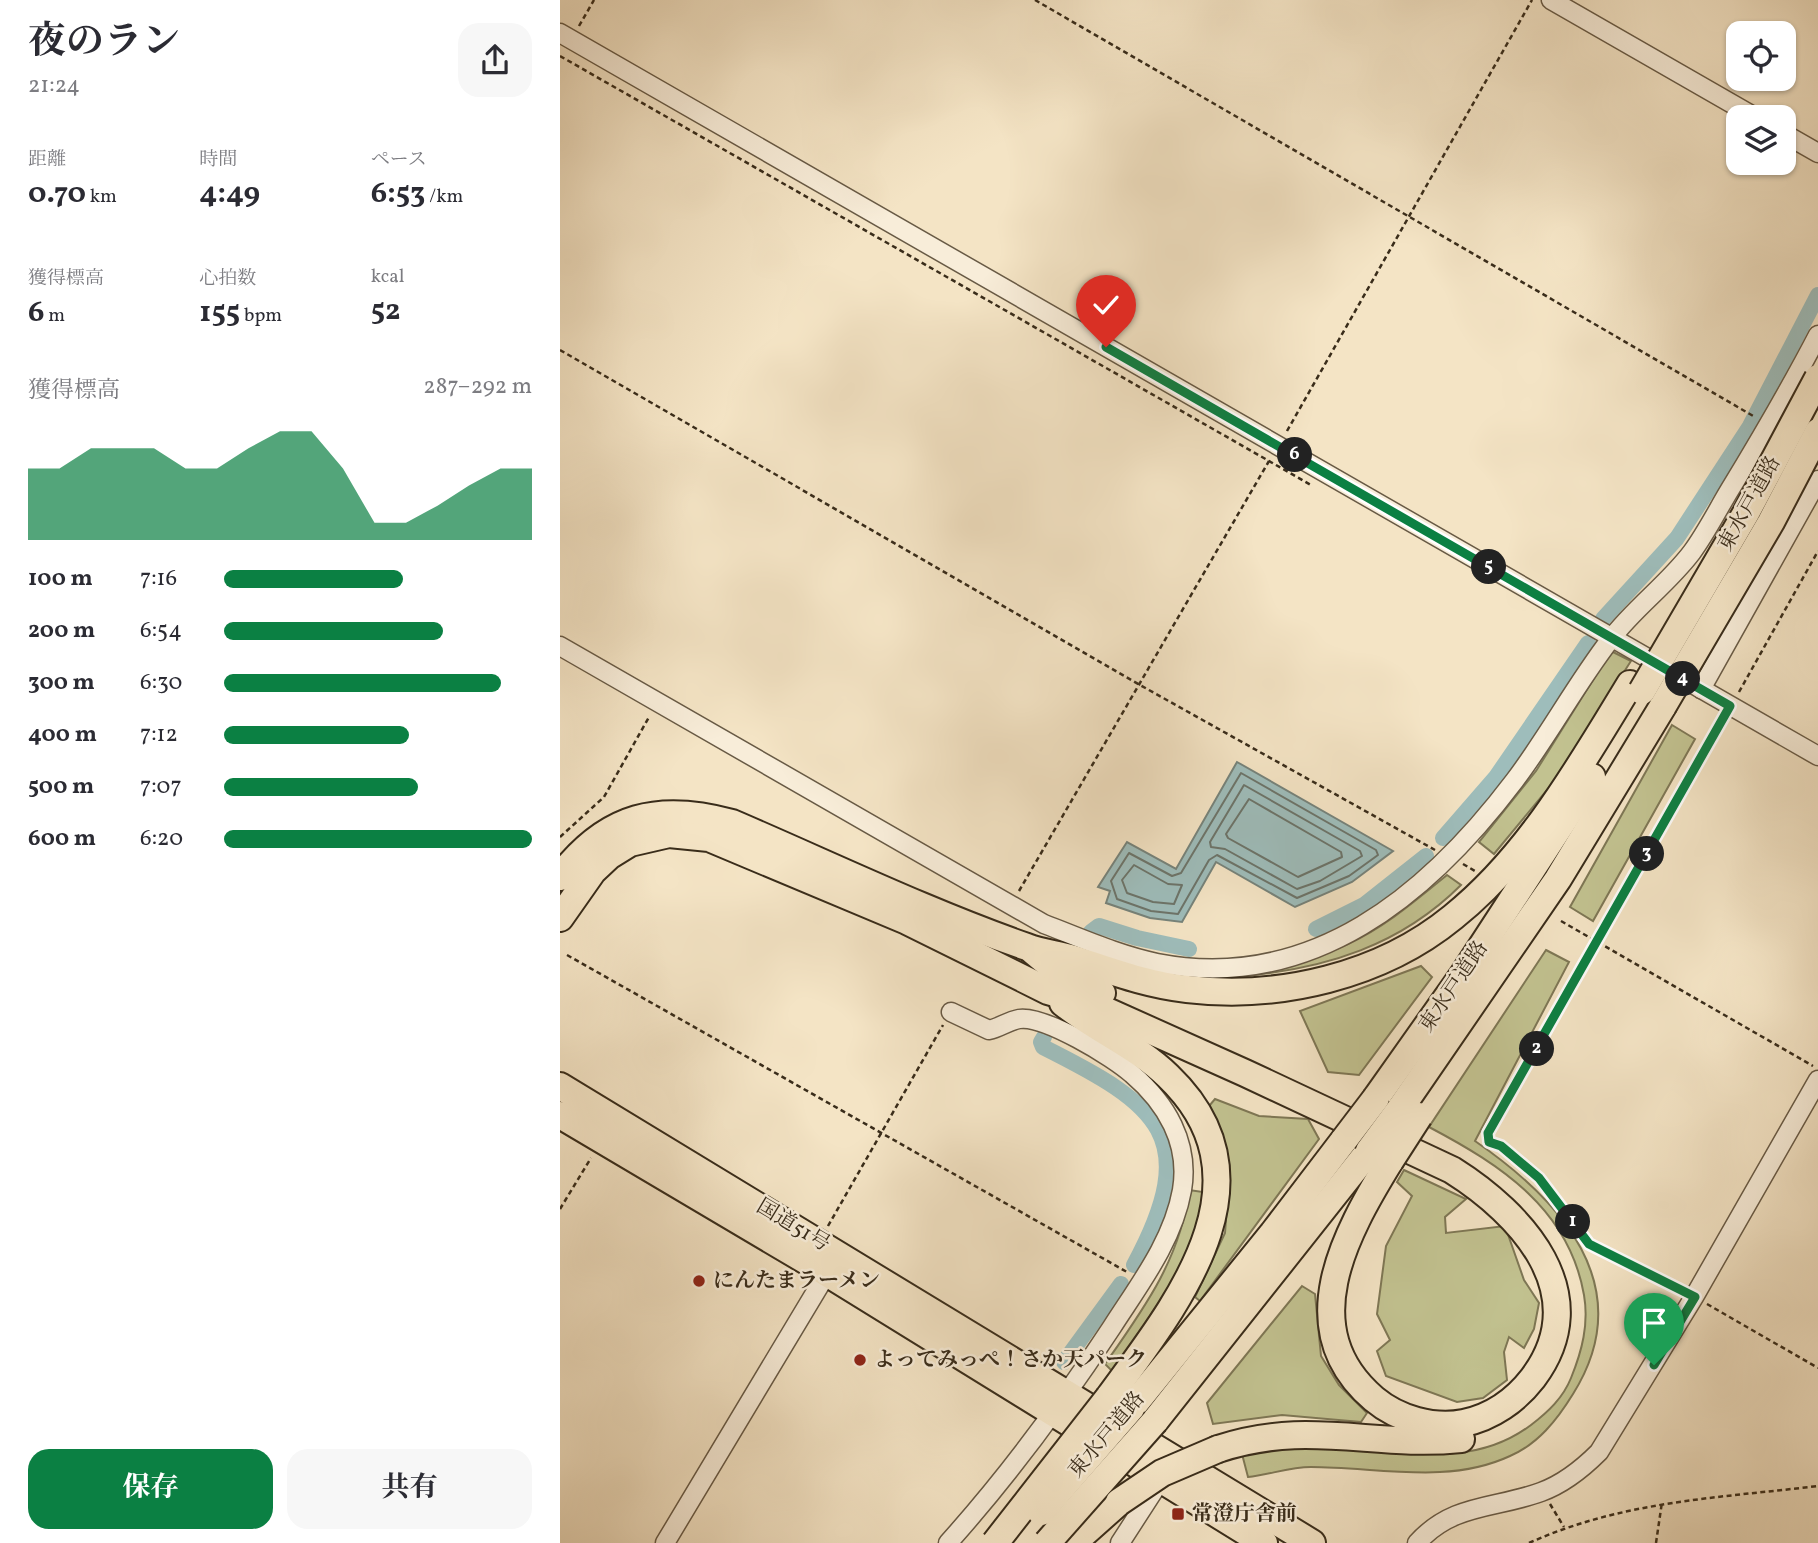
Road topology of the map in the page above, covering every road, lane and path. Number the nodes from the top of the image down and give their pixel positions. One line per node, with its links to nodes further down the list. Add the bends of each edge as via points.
1 (594, 0): 4 (path)
2 (1035, 0): 12 (path)
3 (1550, 0): 6 (street)
4 (566, 36): 17 (street)
5 (560, 56): 15 (path)
6 (1734, 105)
7 (1796, 140): 8 (street)
8 (1818, 153)
9 (1818, 335): 17 (street, via 1770,425 1694,549 1671,579)
10 (560, 350): 25 (path)
11 (1818, 378): 20 (highway, 東水戸道路, bridge)
12 (1762, 420)
13 (1818, 432): 20 (highway, 東水戸道路, bridge)
14 (1818, 480): 19 (street)
15 (1316, 488)
16 (1818, 551): 22 (path)
17 (1611, 638): 19 (street); 25 (street, via 1516,779)
18 (560, 646): 21 (street)
19 (1701, 689): 22 (street)
20 (1645, 694): 30 (highway, via 1508,863 1452,918 1391,956 1296,987 1224,992 1146,981); 40 (highway, 東水戸道路, bridge, via 1565,883); 47 (highway, 東水戸道路, bridge, via 1463,975 1376,1098 1273,1233)
21 (657, 702): 24 (path, via 604,797); 25 (street, via 1044,924 1159,963 1230,967 1317,948 1373,920)
22 (1730, 706): 23 (street); 29 (path)
23 (1818, 756)
24 (560, 837)
25 (1451, 859)
26 (560, 877): 30 (highway, via 590,844 614,827 636,818 682,812 732,823)
27 (560, 918): 32 (highway, via 609,856 650,836 692,834 727,844 907,922)
28 (1561, 920): 29 (path)
29 (1598, 941): 34 (path); 45 (path, via 1488,1133 1489,1142 1501,1146 1539,1178 1589,1244)
30 (1029, 948): 59 (highway, bridge, via 1062,975 1334,1098 1480,1171 1515,1195 1552,1244 1570,1288 1572,1315 1552,1379 1530,1405 1499,1427 1481,1435 1433,1441 1294,1433 1241,1441 1186,1461 1134,1491)
31 (567, 955): 38 (path)
32 (1048, 991): 40 (highway, via 1089,1003 1414,1150 1484,1191 1514,1217 1535,1243 1550,1275 1556,1312 1541,1367 1522,1392 1496,1411 1440,1424 1399,1414 1365,1391 1344,1363 1336,1345 1331,1306 1337,1264); 47 (highway, via 1083,1019 1130,1046 1178,1086 1205,1130 1214,1161 1214,1214 1204,1249)
33 (951, 1012): 38 (path); 44 (street, via 989,1030 1019,1019 1035,1020 1121,1064 1164,1106 1180,1148 1182,1190)
34 (1818, 1069)
35 (1818, 1080): 45 (street)
36 (560, 1086): 42 (highway, 国道51号)
37 (560, 1115): 39 (highway, 国道51号)
38 (881, 1135): 42 (path); 44 (path)
39 (601, 1140): 41 (path); 43 (highway, 国道51号)
40 (1379, 1156): 58 (highway, 東水戸道路, bridge)
41 (560, 1209)
42 (819, 1241): 48 (highway, 国道51号)
43 (827, 1273): 48 (highway, 国道51号); 54 (street)
44 (1142, 1281): 48 (street)
45 (1695, 1297): 46 (path); 51 (street, via 1599,1452)
46 (1818, 1368)
47 (1121, 1402): 56 (highway, bridge); 57 (highway, 東水戸道路, bridge)
48 (1061, 1404): 49 (highway, 国道51号); 55 (street); 62 (highway, 国道51号)
49 (1160, 1481): 60 (street); 61 (highway, 国道51号)
50 (1818, 1486): 52 (path)
51 (1542, 1492): 53 (path); 63 (street, via 1452,1516)
52 (1662, 1502): 53 (path); 65 (path)
53 (1564, 1527): 64 (path)
54 (664, 1543)
55 (948, 1543)
56 (995, 1543)
57 (1014, 1543)
58 (1047, 1543)
59 (1073, 1543)
60 (1120, 1543)
61 (1264, 1543)
62 (1312, 1543)
63 (1417, 1543)
64 (1529, 1543)
65 (1656, 1543)

